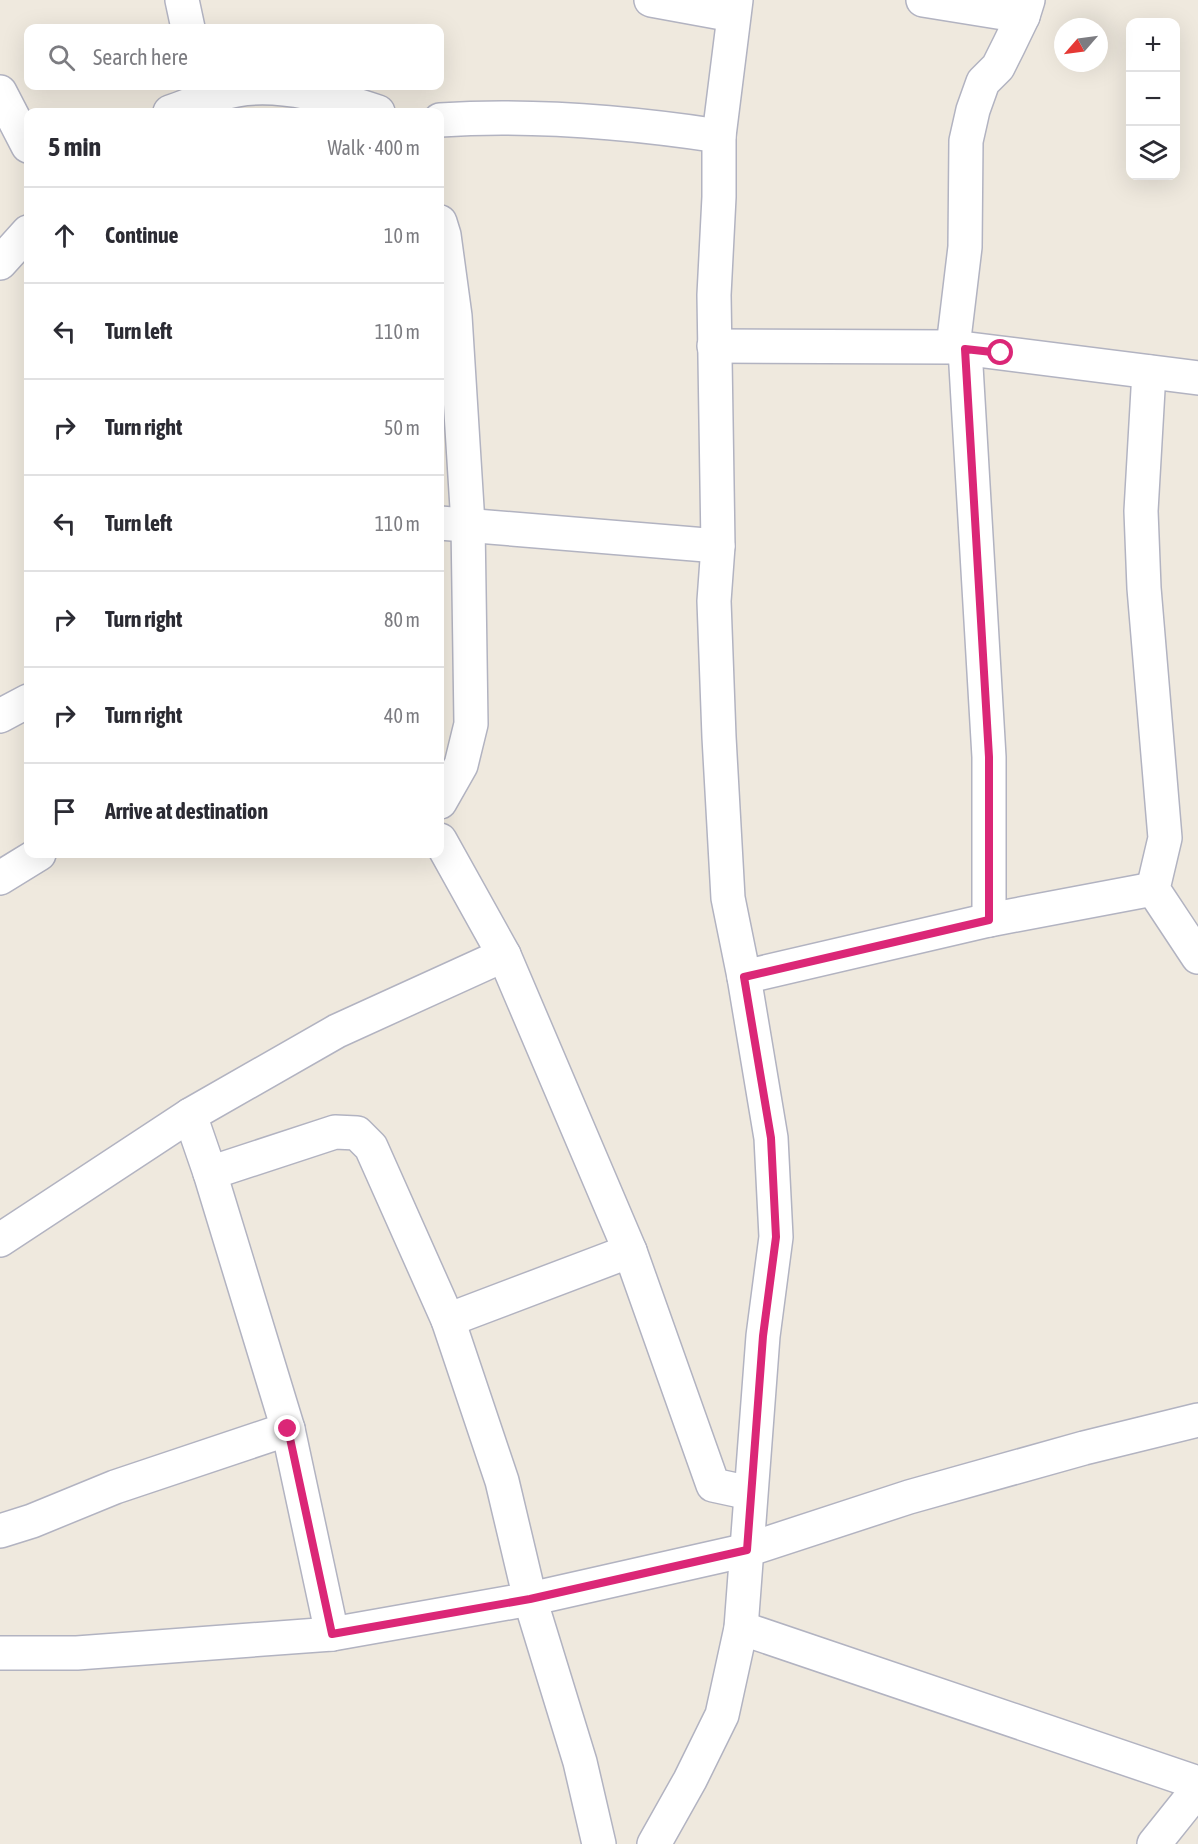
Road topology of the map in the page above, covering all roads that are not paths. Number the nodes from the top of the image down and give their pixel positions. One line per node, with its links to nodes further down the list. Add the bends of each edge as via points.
1 (182, 0): 6 (street)
2 (651, 0): 4 (street)
3 (924, 0): 5 (street)
4 (734, 8): 14 (street)
5 (1026, 8): 20 (street, via 998,67 983,82 966,141)
6 (187, 24)
7 (266, 90): 10 (street)
8 (283, 90): 12 (street, via 306,92)
9 (0, 92): 15 (street)
10 (229, 96): 11 (street)
11 (185, 108)
12 (364, 108)
13 (444, 120): 14 (street, via 494,116 558,119 638,124)
14 (719, 136): 19 (street)
15 (24, 137)
16 (444, 235): 23 (street, via 455,316)
17 (24, 236): 18 (street)
18 (0, 263)
19 (714, 346): 20 (street); 24 (street)
20 (959, 348): 21 (street); 32 (street, via 989,757)
21 (1149, 372): 22 (street); 31 (street, via 1141,511 1165,838)
22 (1198, 378)
23 (454, 523): 24 (street); 27 (street, via 471,724 460,765)
24 (718, 546): 35 (street, via 714,601 728,898)
25 (24, 703): 26 (street)
26 (0, 716)
27 (444, 795)
28 (444, 847): 33 (street)
29 (32, 858): 30 (street)
30 (0, 878)
31 (1153, 889): 32 (street); 34 (street)
32 (989, 920): 35 (street)
33 (504, 955): 36 (street, via 337,1031); 39 (street)
34 (1198, 957)
35 (744, 977): 43 (street, via 771,1138 776,1237)
36 (190, 1115): 37 (street); 38 (street)
37 (210, 1173): 40 (street, via 335,1132 357,1133 371,1147); 42 (street)
38 (0, 1240)
39 (630, 1251): 40 (street); 43 (street, via 713,1485)
40 (448, 1320): 46 (street, via 502,1480)
41 (1198, 1420): 45 (street, via 909,1497)
42 (288, 1429): 44 (street, via 115,1487); 48 (street)
43 (750, 1493): 45 (street)
44 (0, 1531)
45 (747, 1550): 46 (street); 47 (street)
46 (530, 1599): 48 (street); 52 (street, via 580,1762)
47 (741, 1628): 50 (street); 53 (street, via 722,1715)
48 (332, 1634): 49 (street, via 77,1653)
49 (0, 1653)
50 (1198, 1783)
51 (1198, 1789): 54 (street)
52 (599, 1844)
53 (654, 1844)
54 (1154, 1844)

